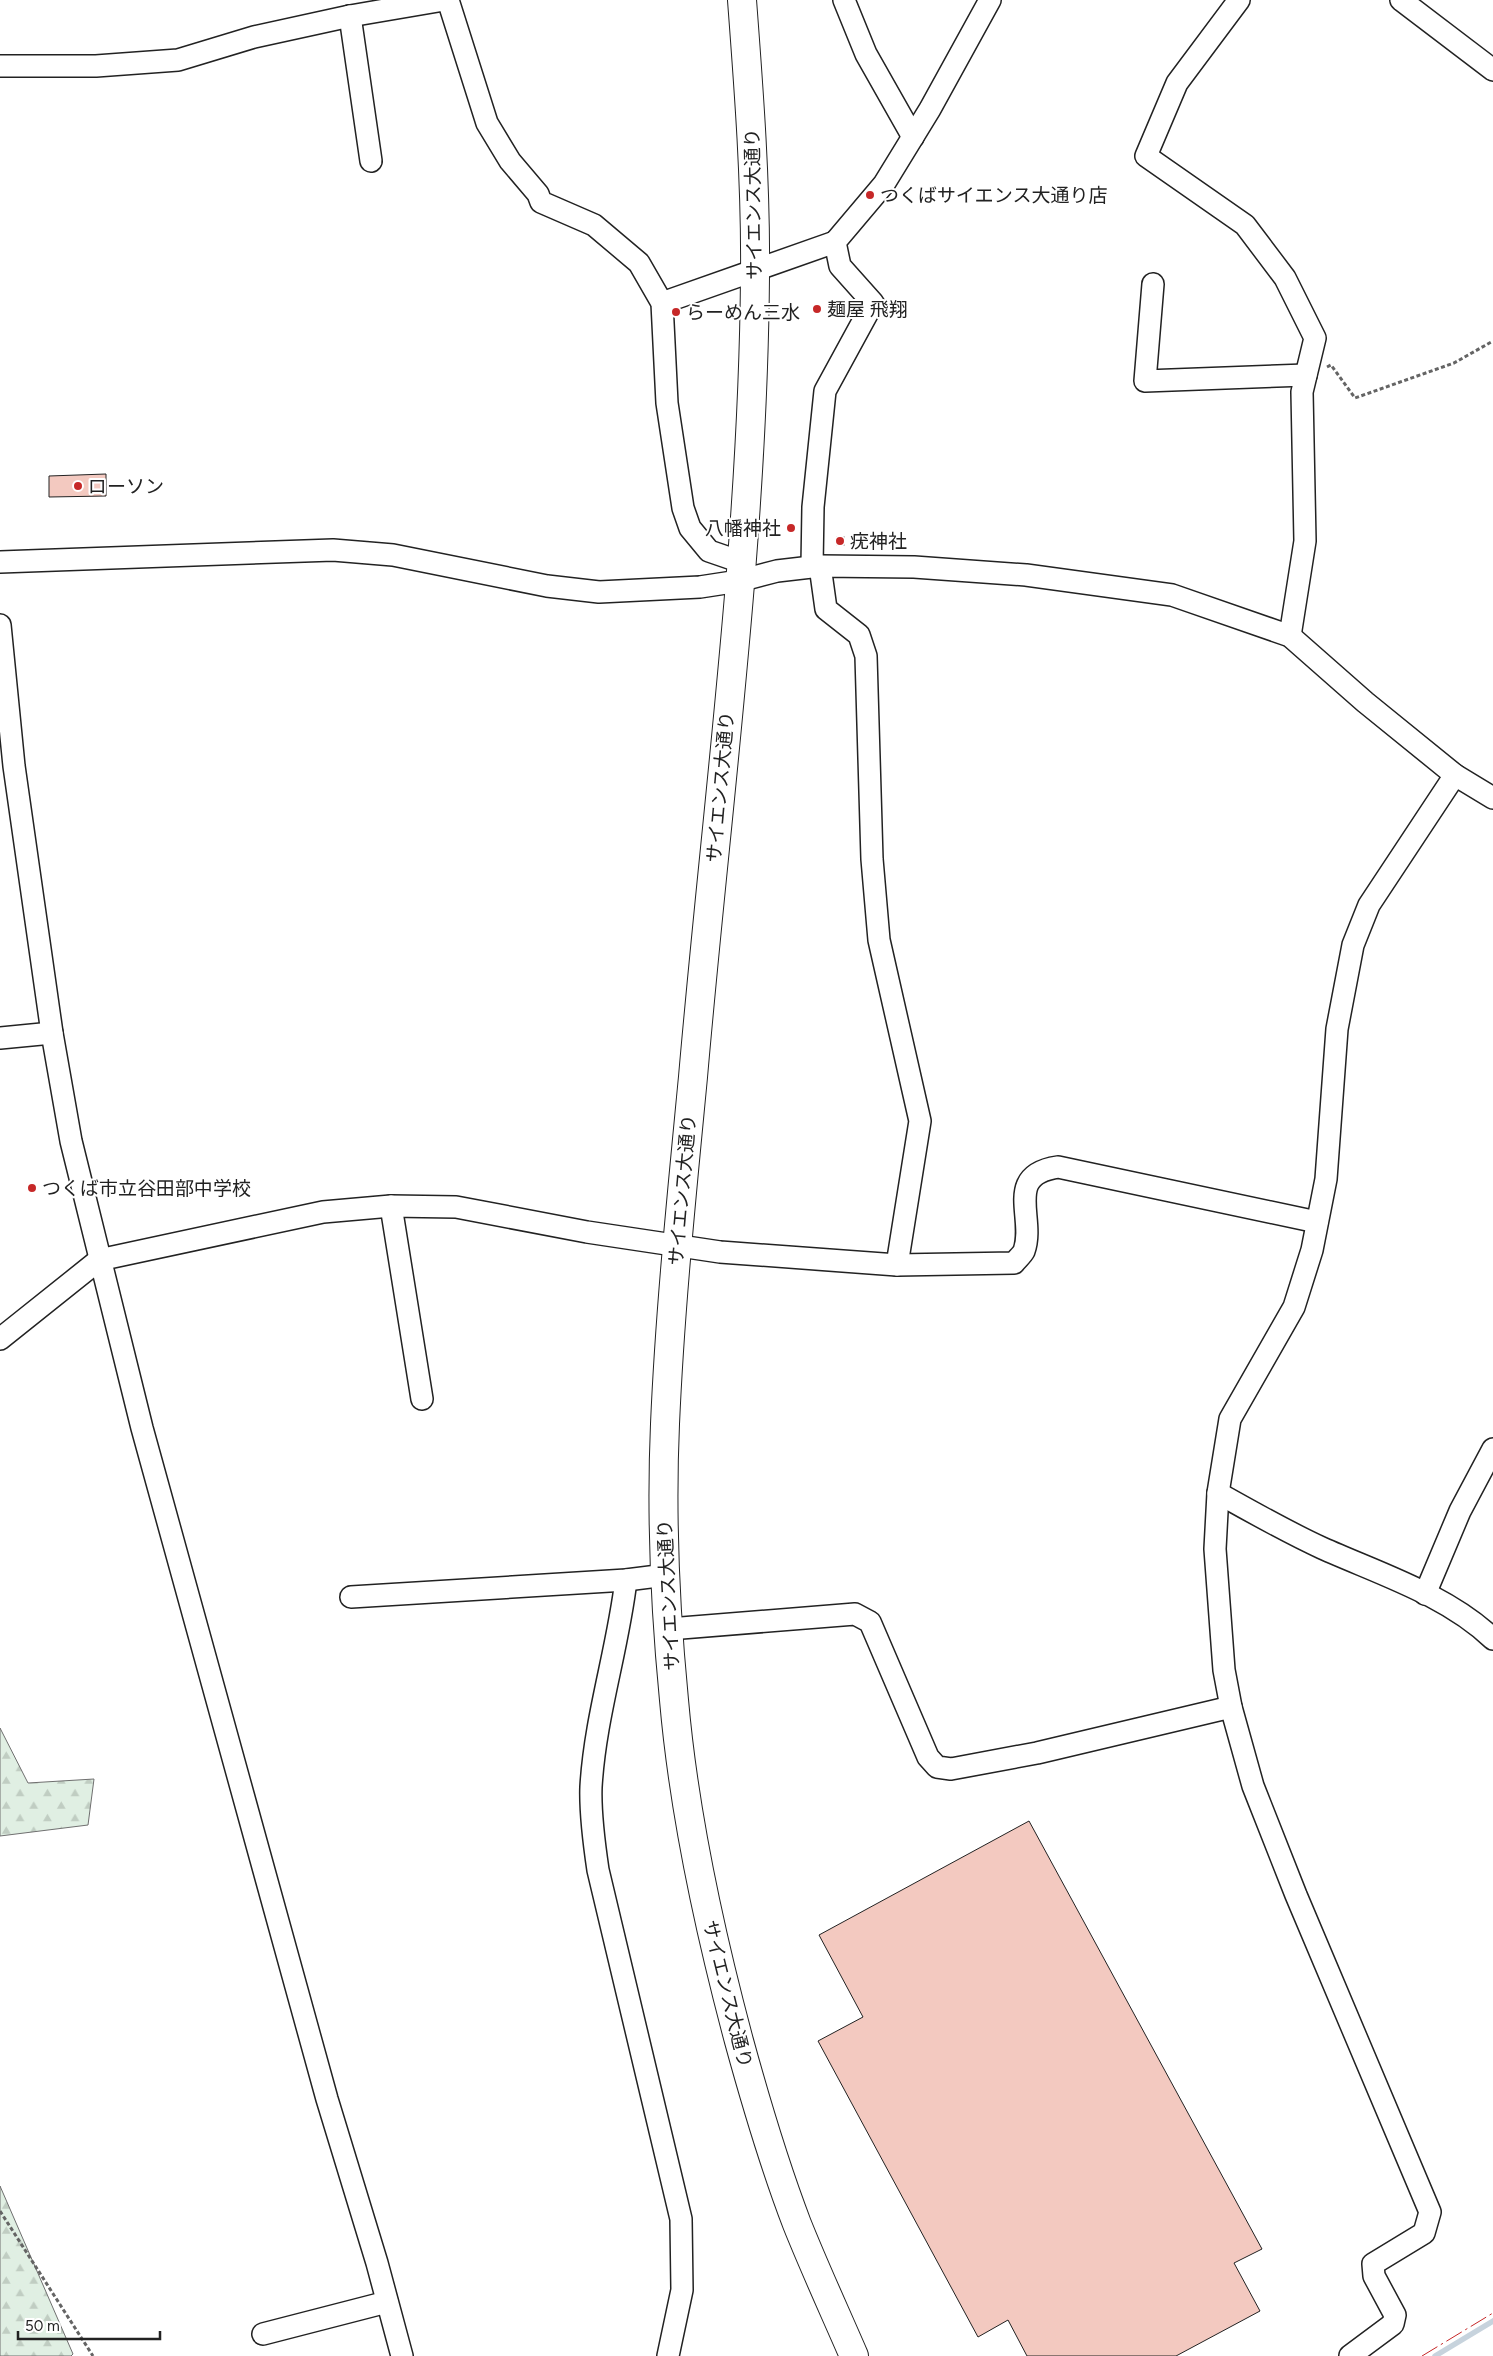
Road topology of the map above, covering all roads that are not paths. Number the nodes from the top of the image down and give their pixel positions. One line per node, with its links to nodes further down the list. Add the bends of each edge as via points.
1 (444, 0): 8 (street)
2 (448, 0): 17 (street, via 487,123 510,161 541,202 594,225 639,263)
3 (742, 0): 15 (main road, サイエンス大通り, via 752,140)
4 (844, 0): 12 (street, via 866,54)
5 (990, 0): 12 (street)
6 (1240, 0): 18 (street, via 1177,83 1146,156 1245,225 1285,278 1315,338)
7 (1401, 0): 11 (street)
8 (388, 5): 9 (street)
9 (350, 16): 10 (street, via 254,37 178,60 96,66); 13 (street)
10 (0, 66)
11 (1493, 70)
12 (913, 137): 14 (street, via 884,184)
13 (371, 161)
14 (835, 242): 15 (street); 20 (street, via 840,266 873,303 825,391 813,507)
15 (755, 271): 17 (street); 21 (main road, サイエンス大通り)
16 (1152, 284): 18 (street, via 1145,381)
17 (662, 302): 21 (street, via 667,402 683,508 690,528 709,551)
18 (1306, 374): 23 (street, via 1302,392 1305,541)
19 (0, 562): 21 (street, via 333,550 393,555 548,586 599,592 700,587)
20 (816, 566): 21 (street); 23 (street, via 914,566 1026,574 1172,595); 33 (street, via 826,609 859,635 866,656 872,859 879,940 920,1121)
21 (740, 571): 31 (main road, サイエンス大通り)
22 (0, 625): 24 (street)
23 (1290, 636): 25 (street)
24 (7, 760): 27 (street)
25 (1455, 775): 26 (street); 30 (street, via 1368,905 1352,945 1337,1029 1326,1179)
26 (1493, 798)
27 (52, 1033): 28 (street); 32 (street, via 71,1141)
28 (0, 1038)
29 (390, 1206): 31 (street, via 456,1207); 32 (street, via 323,1212); 35 (street)
30 (1317, 1222): 33 (street, via 1058,1167 1044,1169 1033,1178 1023,1194 1027,1234 1024,1253 1014,1263); 37 (street, via 1294,1307 1230,1419)
31 (678, 1246): 33 (street, via 720,1252); 38 (main road, サイエンス大通り, via 665,1428)
32 (99, 1260): 34 (street); 45 (street, via 144,1438 327,2099)
33 (897, 1264)
34 (0, 1339)
35 (422, 1399)
36 (1493, 1449): 40 (street, via 1460,1511)
37 (1218, 1494): 40 (street, via 1320,1547); 44 (street, via 1215,1549 1224,1670)
38 (666, 1575): 39 (street); 42 (main road, サイエンス大通り)
39 (626, 1580): 41 (street); 48 (street, via 591,1787 593,1835 598,1870 682,2219 682,2290)
40 (1425, 1594): 43 (street, via 1480,1627)
41 (352, 1597)
42 (669, 1629): 44 (street, via 855,1614 870,1622 928,1757 937,1767 951,1769 1037,1753); 49 (main road, サイエンス大通り, via 674,1704 689,1813 720,1972 780,2177)
43 (1493, 1639)
44 (1231, 1707): 50 (street, via 1253,1786 1430,2212 1424,2233 1374,2264 1374,2276 1395,2315 1393,2324)
45 (387, 2302): 46 (street); 47 (street)
46 (263, 2334)
47 (402, 2356)
48 (668, 2356)
49 (854, 2356)
50 (1350, 2356)

